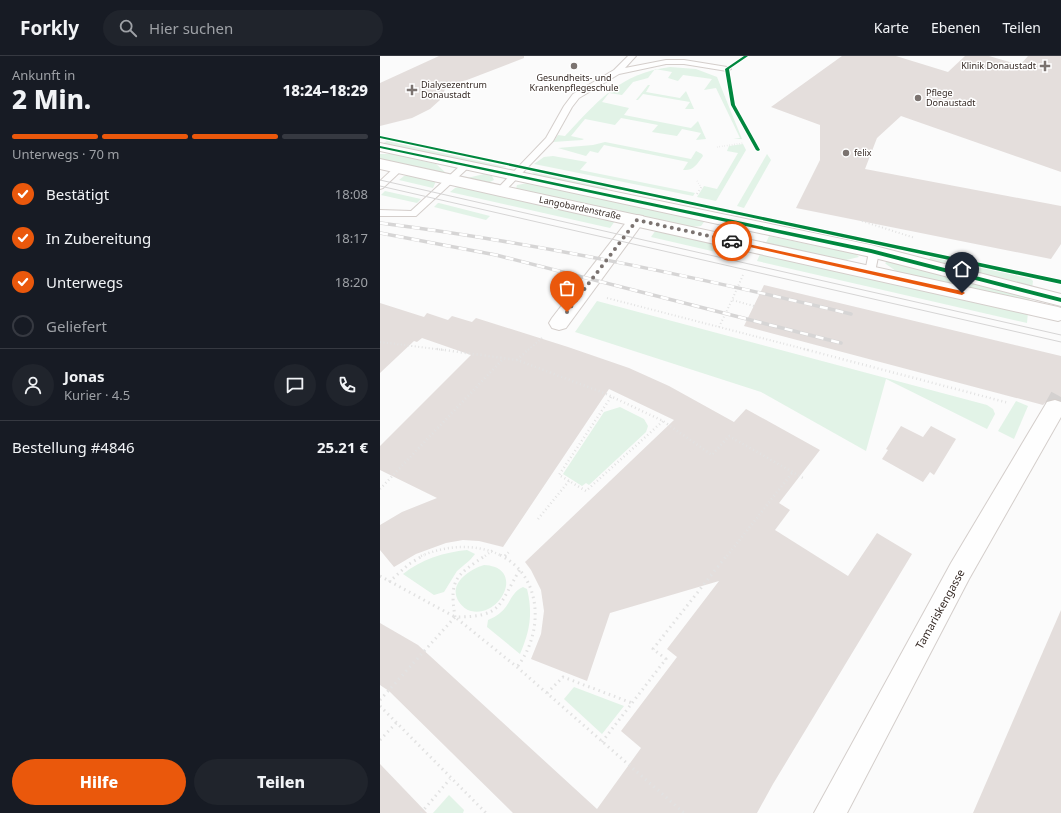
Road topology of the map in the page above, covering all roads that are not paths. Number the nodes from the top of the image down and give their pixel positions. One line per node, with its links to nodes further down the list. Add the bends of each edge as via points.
1 (632, 56): 3 (lane)
2 (727, 68): 3 (lane, via 666,62)
3 (617, 72): 8 (lane, via 576,96 550,139)
4 (380, 147): 6 (street, Langobardenstraße)
5 (380, 164): 7 (street, Langobardenstraße)
6 (465, 166): 8 (street, Langobardenstraße); 9 (lane)
7 (399, 168): 9 (street, Langobardenstraße); 10 (lane)
8 (514, 176): 11 (lane); 14 (street, Langobardenstraße)
9 (451, 179): 11 (street, Langobardenstraße); 12 (lane, via 413,214)
10 (380, 186)
11 (501, 190): 13 (street, Langobardenstraße)
12 (380, 213)
13 (637, 220): 15 (street, Langobardenstraße); 18 (street)
14 (874, 252): 15 (lane); 16 (street, Langobardenstraße)
15 (870, 272): 17 (street, Langobardenstraße)
16 (1061, 300)
17 (1061, 315)
18 (559, 323)
19 (1055, 408): 20 (street, Tamariskengasse, via 960,571)
20 (830, 813)

